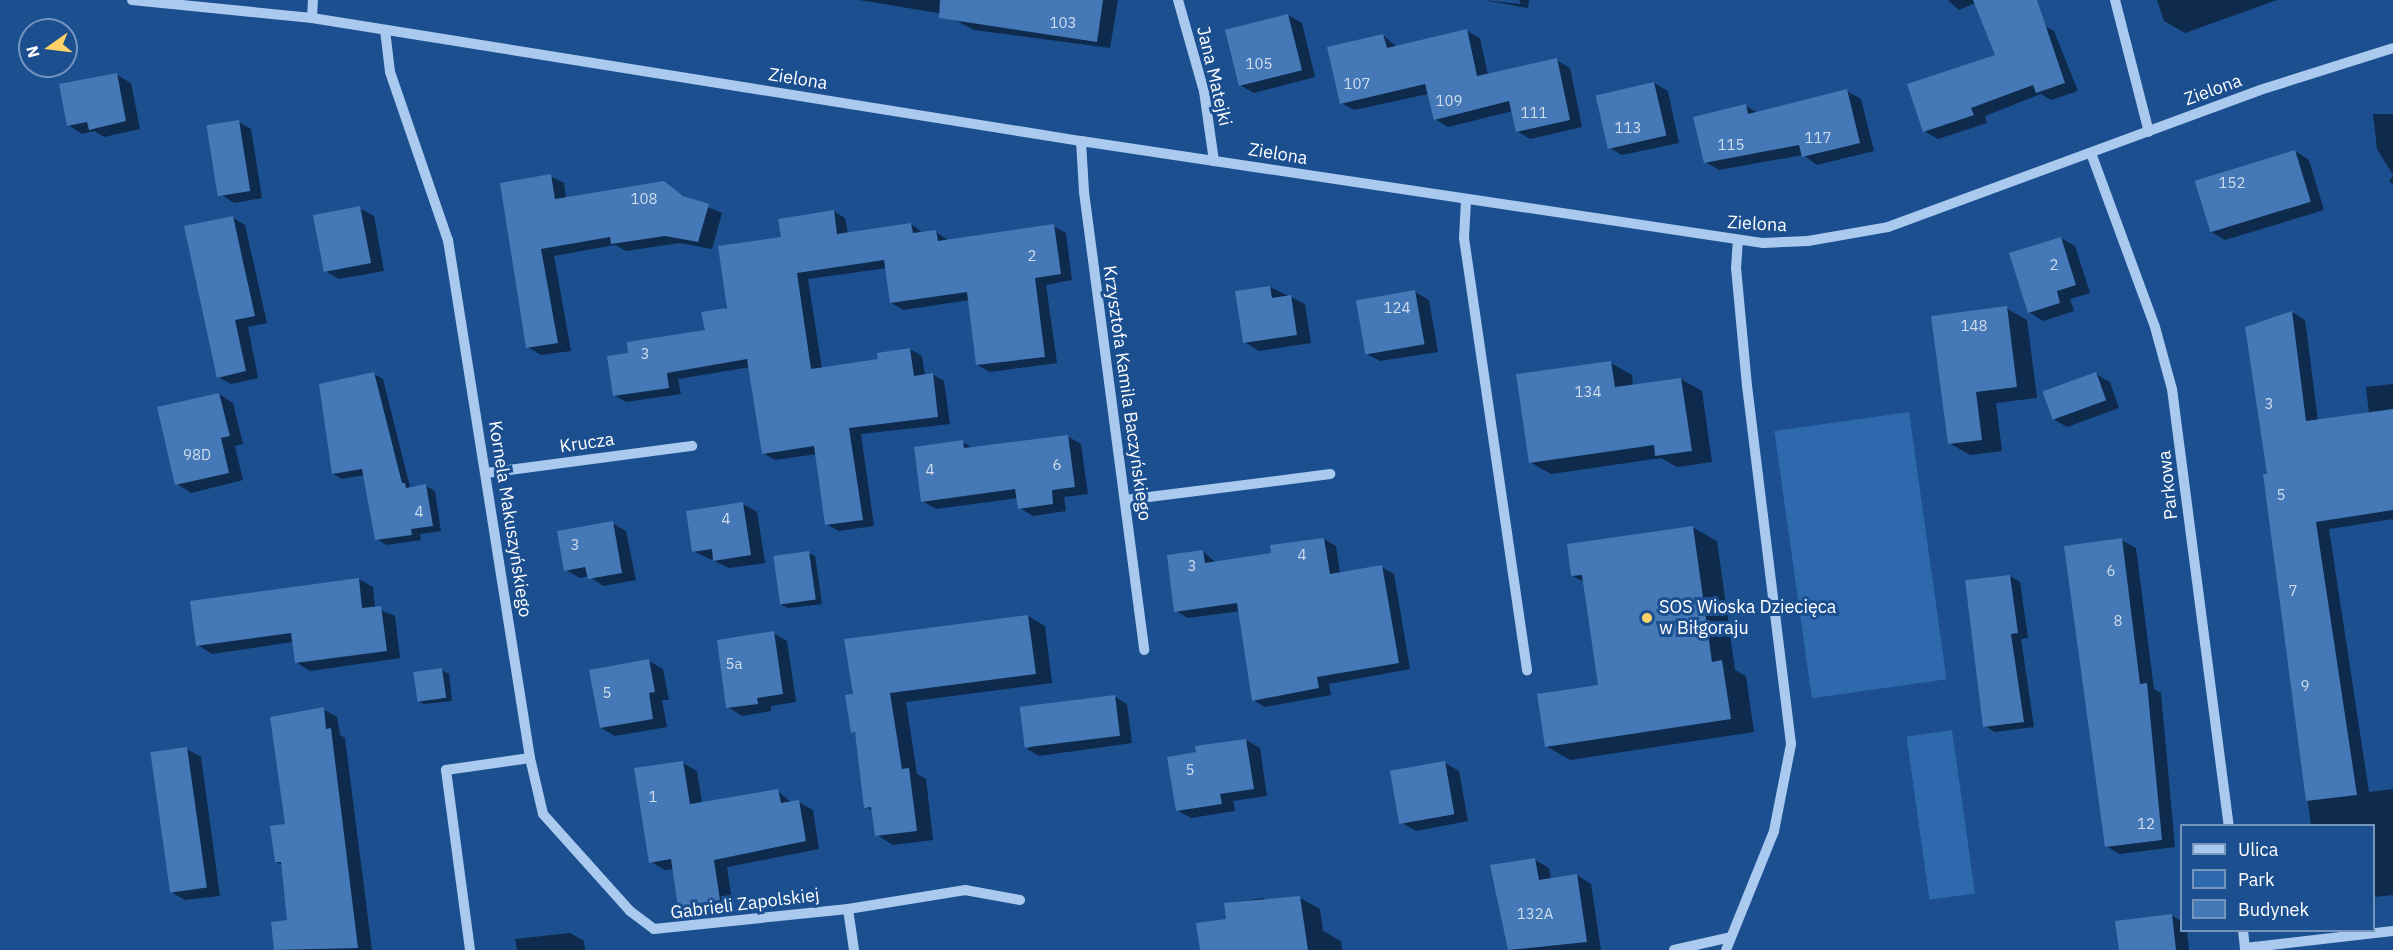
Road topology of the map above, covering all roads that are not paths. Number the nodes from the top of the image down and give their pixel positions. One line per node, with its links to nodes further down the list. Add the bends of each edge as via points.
1 (132, 0): 5 (street, Zielona)
2 (313, 0): 5 (street)
3 (1178, 0): 11 (street, Jana Matejki, via 1204,91)
4 (2115, 0): 8 (street)
5 (312, 18): 6 (street, Zielona)
6 (385, 30): 9 (street, Zielona); 15 (street, Kornela Makuszyńskiego, via 390,72 448,240)
7 (2393, 48): 8 (street, Zielona)
8 (2149, 132): 10 (street, Zielona)
9 (1081, 141): 11 (street, Zielona); 17 (street, Krzysztofa Kamila Baczyńskiego, via 1084,192)
10 (2091, 153): 13 (street, Zielona, via 1888,227 1808,242); 21 (street, Parkowa, via 2155,327 2172,390)
11 (1214, 161): 12 (street, Zielona)
12 (1466, 200): 13 (street, Zielona); 19 (street, via 1464,238)
13 (1738, 241): 26 (street, via 1736,268 1747,386 1791,744 1774,831)
14 (692, 446): 15 (street, Krucza)
15 (486, 473): 20 (street, Kornela Makuszyńskiego)
16 (1330, 474): 17 (street)
17 (1125, 500): 18 (street, Krzysztofa Kamila Baczyńskiego)
18 (1144, 650)
19 (1527, 670)
20 (531, 758): 23 (street, Gabrieli Zapolskiej, via 543,814 630,911 654,929); 28 (street, via 446,770)
21 (2229, 824)
22 (1020, 900): 23 (street, Gabrieli Zapolskiej, via 965,890)
23 (848, 909): 29 (street)
24 (2393, 931): 27 (street)
25 (2243, 932): 27 (street)
26 (1731, 937): 30 (street); 31 (street)
27 (2245, 949)
28 (470, 950)
29 (854, 950)
30 (1674, 950)
31 (1726, 950)

